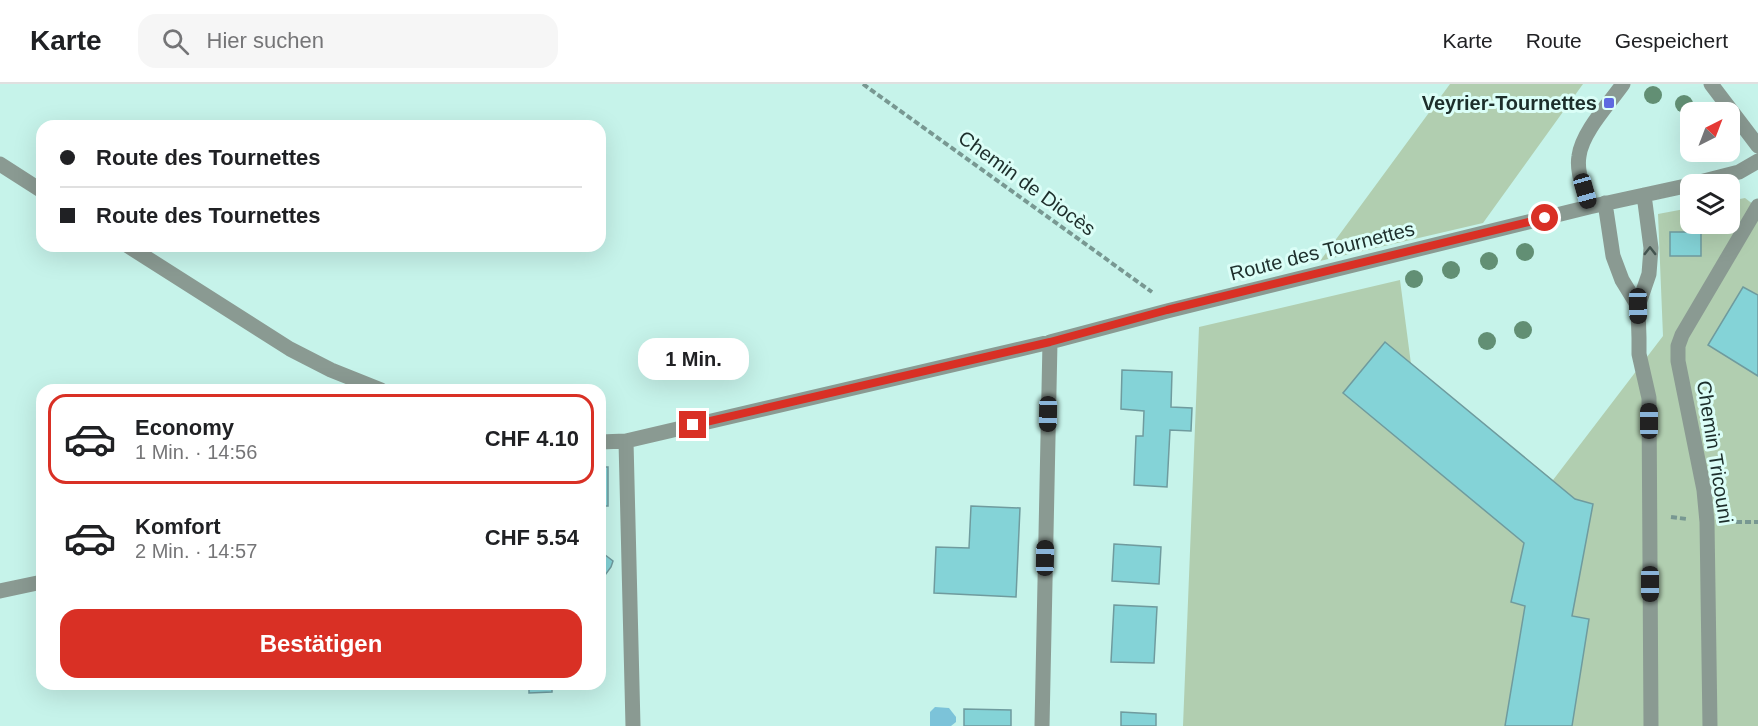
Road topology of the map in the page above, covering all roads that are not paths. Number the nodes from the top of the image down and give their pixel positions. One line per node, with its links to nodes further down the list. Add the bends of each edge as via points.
1 (1623, 84): 12 (street, via 1582,140 1578,157)
2 (1711, 84): 3 (street)
3 (1758, 147)
4 (1758, 161): 6 (street, Route des Tournettes)
5 (0, 165): 7 (street)
6 (1732, 174)
7 (36, 187)
8 (1680, 187): 9 (street, Route des Tournettes)
9 (1644, 195): 10 (street, Route des Tournettes); 14 (street, one-way to 9, via 1649,274 1651,248)
10 (1605, 203): 12 (street, Route des Tournettes); 14 (street, via 1613,256)
11 (1758, 206): 24 (street, Chemin Tricouni, via 1678,346 1707,522)
12 (1589, 207): 15 (street, Route des Tournettes)
13 (137, 252): 16 (street, via 290,349)
14 (1638, 306): 23 (street, via 1639,354 1649,398)
15 (1050, 342): 17 (street, Route des Tournettes); 22 (street)
16 (366, 384)
17 (626, 441): 18 (street, Route des Tournettes); 21 (street)
18 (606, 442)
19 (36, 583): 20 (street)
20 (0, 591)
21 (633, 726)
22 (1042, 726)
23 (1651, 726)
24 (1710, 726)

